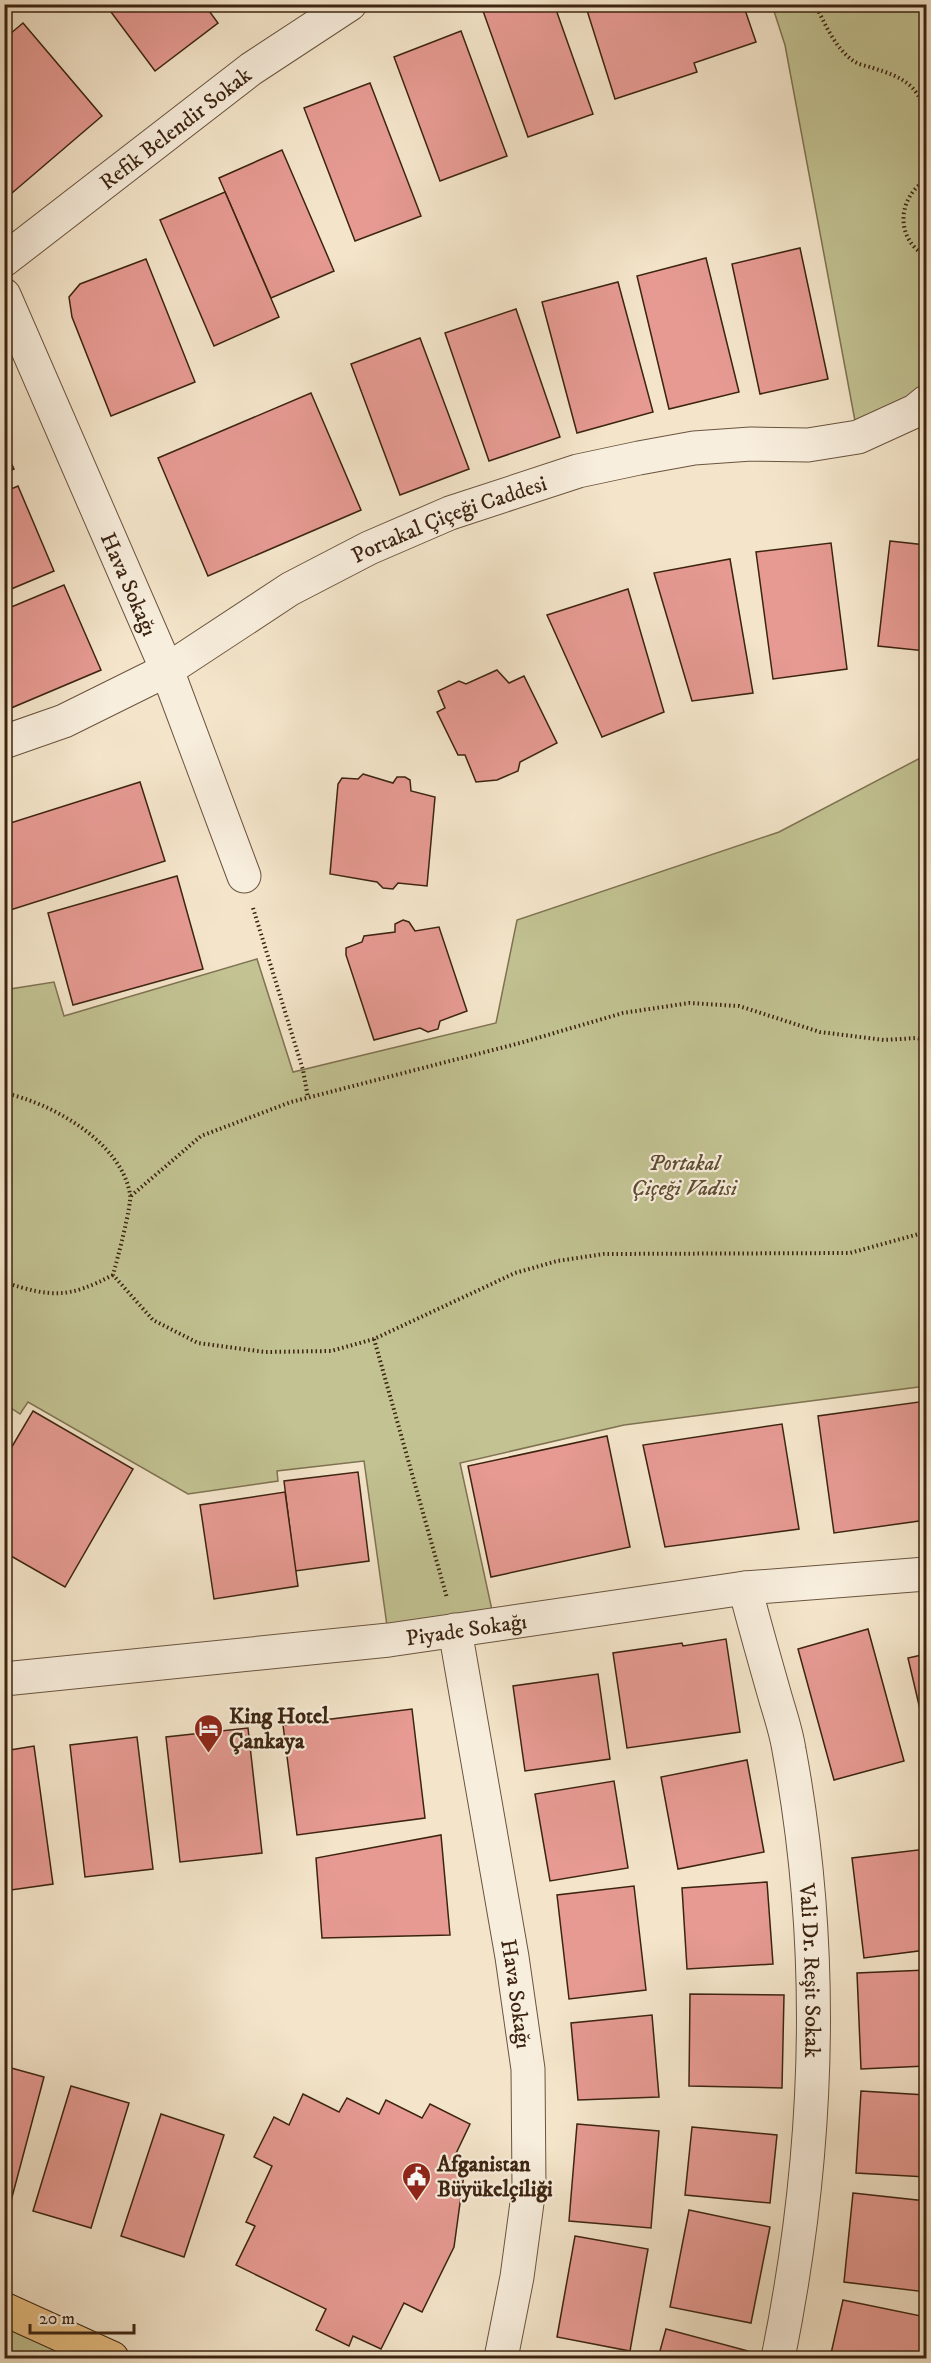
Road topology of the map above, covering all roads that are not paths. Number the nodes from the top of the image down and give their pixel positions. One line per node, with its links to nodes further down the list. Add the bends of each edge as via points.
1 (350, 4): 2 (street, Refik Belendir Sokak, via 251,69)
2 (4, 260)
3 (4, 295): 5 (street, Hava Sokağı)
4 (927, 402): 5 (street, Portakal Çiçeği Caddesi, via 858,437 808,445 694,448 639,458 578,471 450,513 369,548 290,590)
5 (167, 670): 6 (street, Portakal Çiçeği Caddesi, via 64,721); 7 (street, Hava Sokağı)
6 (4, 742)
7 (244, 876)
8 (927, 1574): 9 (street, Piyade Sokağı)
9 (745, 1588): 10 (street, Piyade Sokağı); 15 (street, Vali Dr. Reşit Sokak, via 789,1748 807,1862 813,1954 815,2070 792,2289)
10 (455, 1630): 11 (street, Piyade Sokağı); 14 (street, Hava Sokağı, via 528,2069 529,2188)
11 (4, 1679)
12 (4, 2309): 13 (main road)
13 (112, 2358)
14 (501, 2358)
15 (778, 2358)

